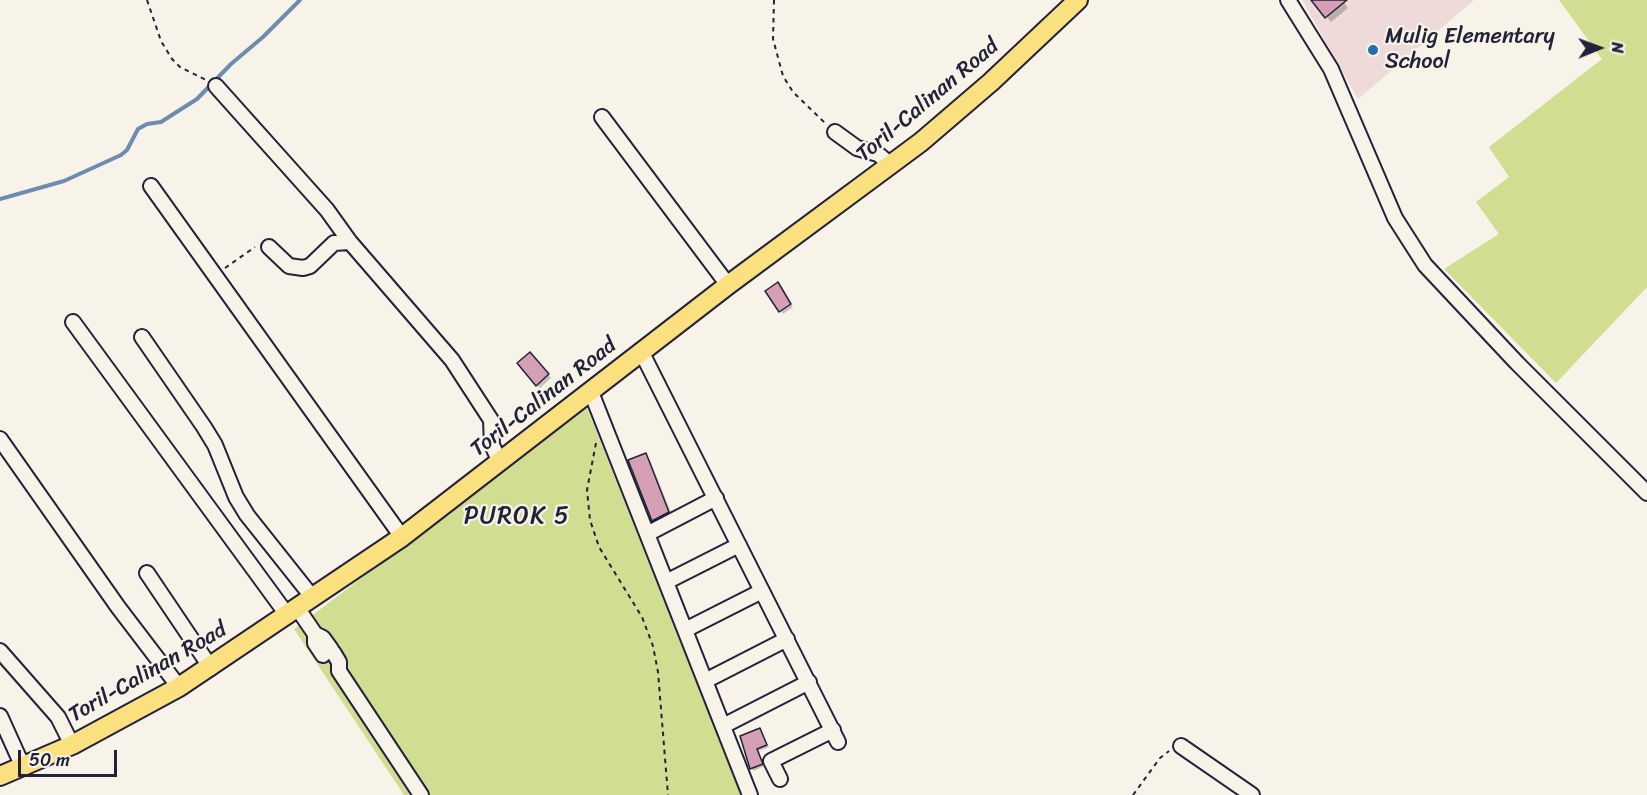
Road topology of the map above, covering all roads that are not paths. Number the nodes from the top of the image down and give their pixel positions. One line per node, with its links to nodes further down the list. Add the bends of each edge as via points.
1 (1078, 0): 6 (main road, Toril-Calinan Road, via 960,110)
2 (1288, 0): 17 (street, via 1330,69 1395,218 1425,265)
3 (216, 86): 8 (street, via 320,201)
4 (602, 117): 10 (street)
5 (835, 132): 6 (street)
6 (891, 165): 10 (main road, Toril-Calinan Road)
7 (151, 186): 20 (street)
8 (350, 242): 9 (street, via 334,243 303,268 289,266); 16 (street, via 467,381 490,420 492,445)
9 (269, 247)
10 (728, 285): 13 (main road, Toril-Calinan Road)
11 (73, 322): 25 (street)
12 (142, 338): 25 (street, via 210,436 233,490)
13 (642, 353): 14 (main road, Toril-Calinan Road); 18 (street)
14 (591, 392): 16 (main road, Toril-Calinan Road); 19 (street)
15 (0, 439): 32 (street)
16 (500, 462): 20 (main road, Toril-Calinan Road)
17 (1647, 493)
18 (716, 498): 19 (street); 21 (street)
19 (647, 534): 23 (street)
20 (402, 537): 25 (main road, Toril-Calinan Road)
21 (739, 545): 23 (street); 24 (street)
22 (147, 573): 29 (street)
23 (666, 582): 26 (street)
24 (762, 591): 26 (street); 27 (street)
25 (300, 608): 29 (main road, Toril-Calinan Road); 40 (street, via 315,634 315,643 328,653 331,668 339,671)
26 (685, 630): 30 (street)
27 (787, 639): 30 (street); 31 (street)
28 (0, 651): 35 (street, via 58,717)
29 (211, 668): 32 (main road, Toril-Calinan Road)
30 (705, 681): 34 (street)
31 (809, 682): 34 (street); 39 (street, via 836,736 771,761)
32 (179, 687): 35 (main road, Toril-Calinan Road)
33 (0, 716): 37 (street)
34 (723, 726): 41 (street)
35 (72, 745): 37 (main road, Toril-Calinan Road)
36 (1181, 746): 42 (street)
37 (23, 767): 38 (main road, Toril-Calinan Road)
38 (0, 776)
39 (780, 778)
40 (421, 795)
41 (750, 795)
42 (1252, 795)

